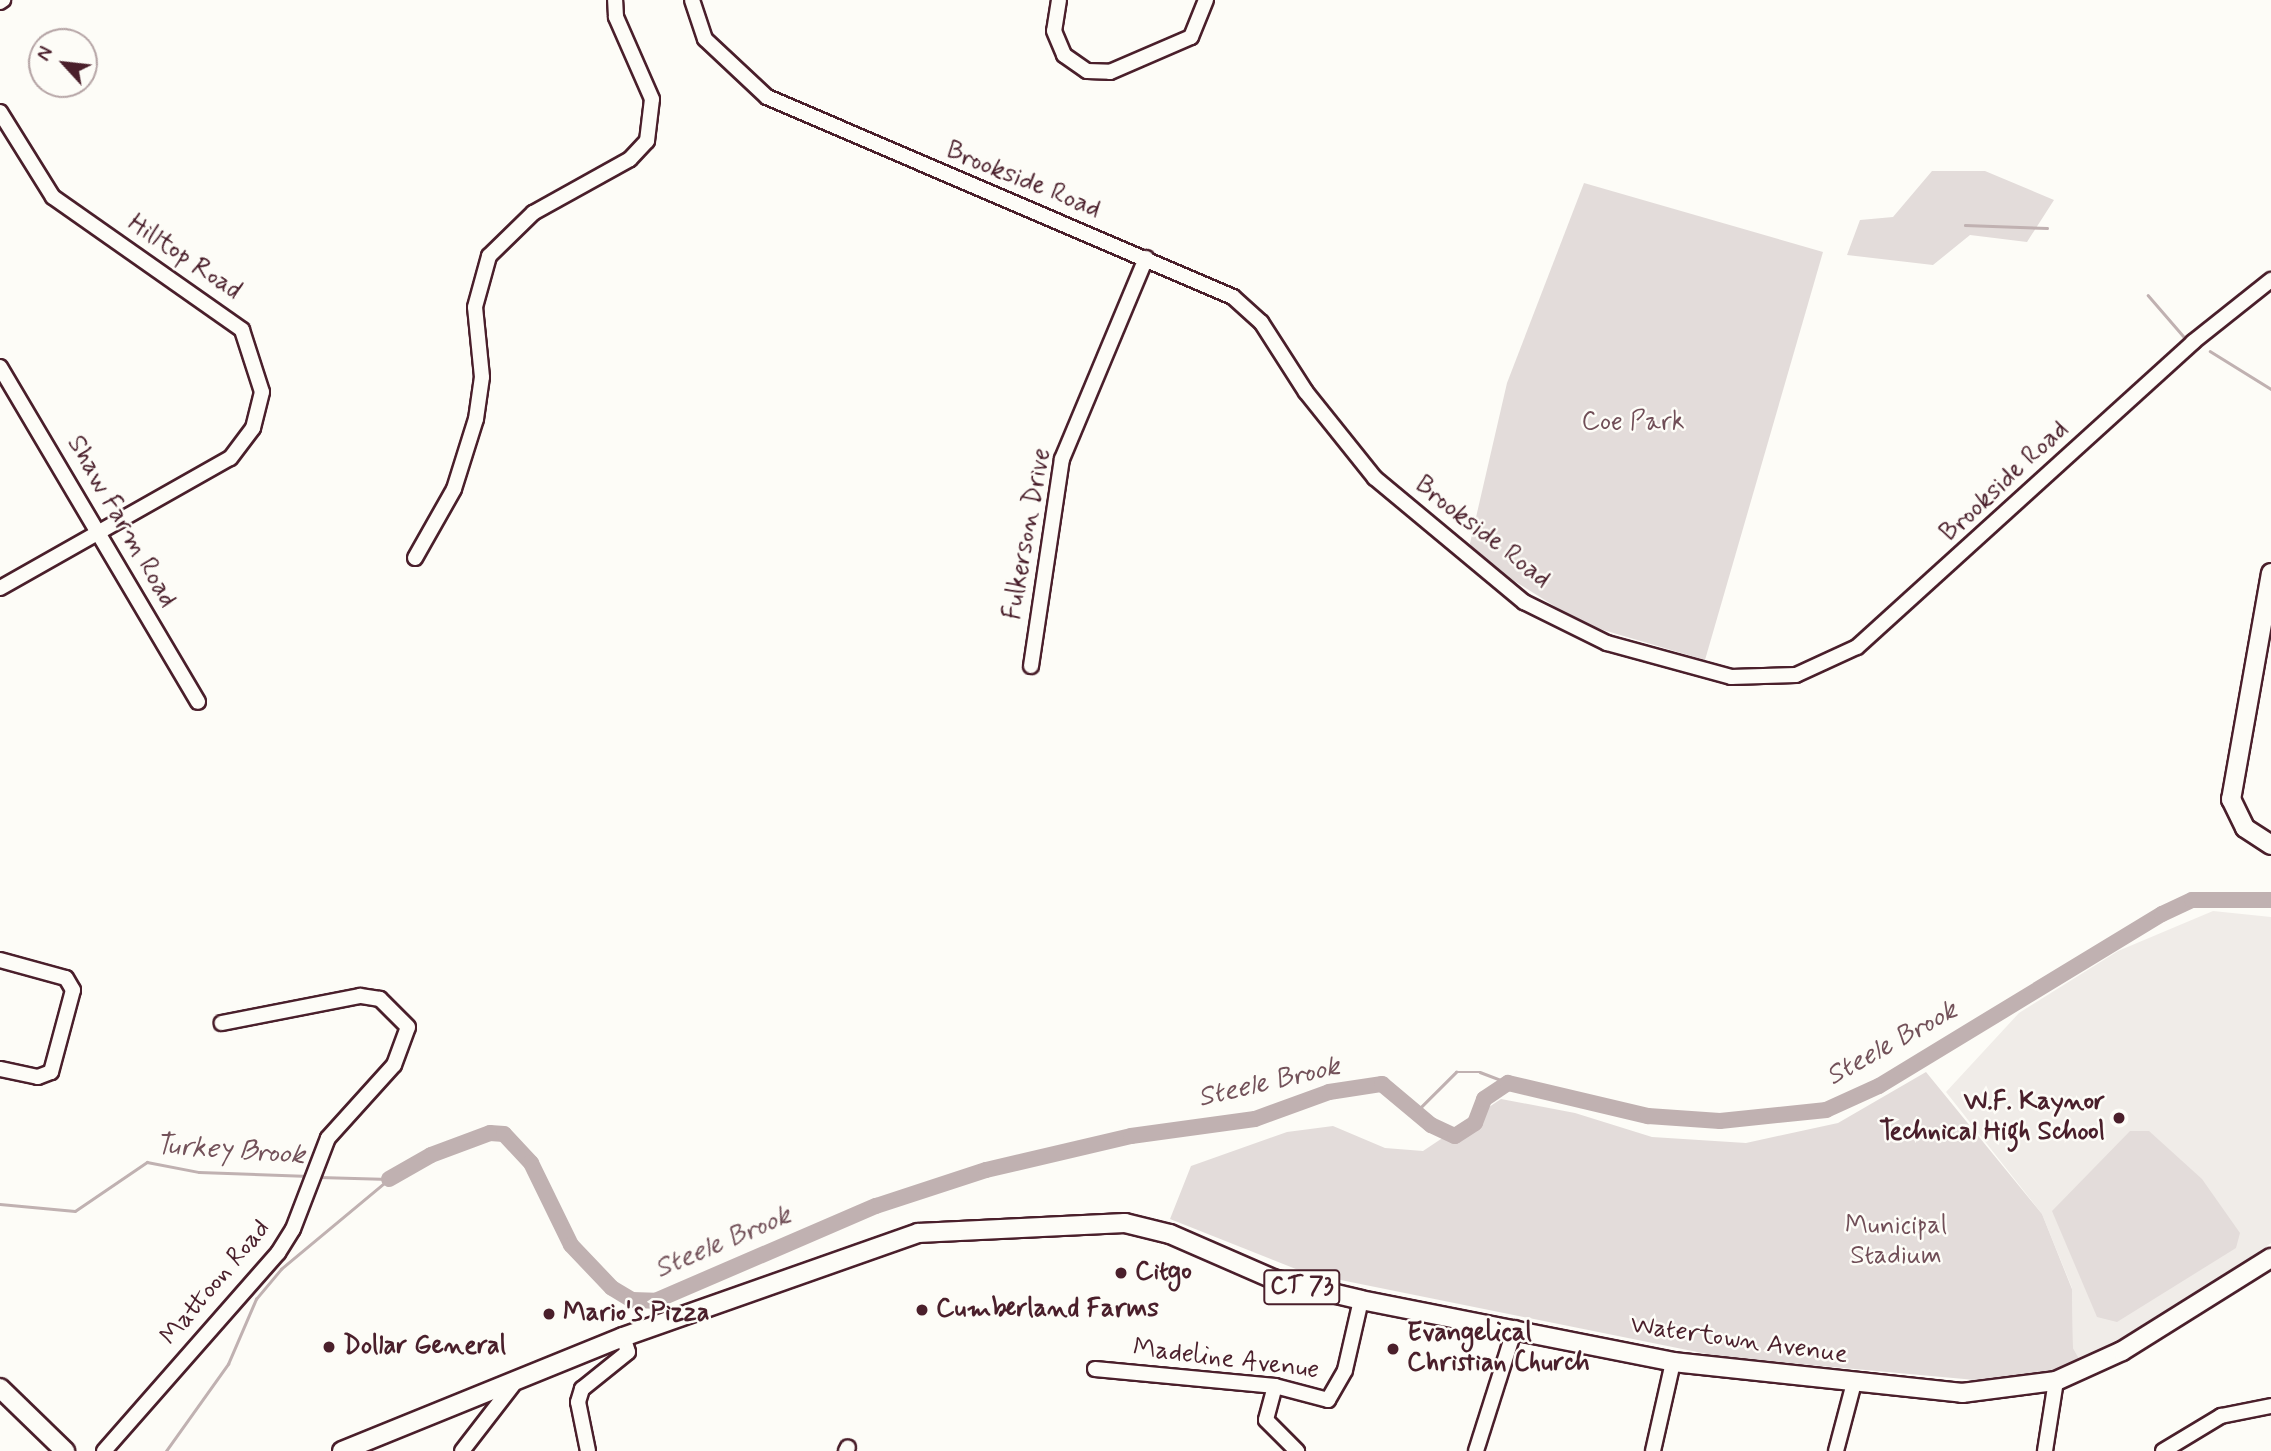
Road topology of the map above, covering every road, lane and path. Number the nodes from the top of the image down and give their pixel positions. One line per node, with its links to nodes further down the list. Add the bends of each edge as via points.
1 (615, 0): 10 (street, via 616,17 652,99 647,141 630,159 533,213 489,256 475,307 482,377 476,419 454,489)
2 (692, 0): 6 (street, Brookside Road, via 705,39 767,97)
3 (1206, 0): 4 (street, via 1191,37 1110,72 1087,71 1064,55 1054,31)
4 (1057, 1)
5 (0, 112): 9 (street, Hilltop Road, via 46,190 229,317 250,344 261,374 253,428 230,458)
6 (1146, 258): 7 (street, Brookside Road, via 1199,278 1242,305 1375,478 1524,602 1633,652 1764,678 1796,675 1857,648 2193,342); 13 (street, Fulkerson Drive, via 1062,459)
7 (2271, 281)
8 (0, 368): 9 (street, Shaw Farm Road)
9 (99, 533): 12 (street, Hilltop Road); 14 (street, Shaw Farm Road)
10 (415, 558)
11 (2271, 573): 15 (main road, via 2231,799 2245,828)
12 (0, 588)
13 (1031, 666)
14 (198, 702)
15 (2271, 845)
16 (0, 960): 18 (street, via 73,983 53,1067 45,1076)
17 (222, 1023): 32 (street, Mattoon Road, via 360,996 380,999 408,1027 394,1065 342,1117 278,1253)
18 (0, 1069)
19 (2271, 1258): 25 (main road, Watertown Avenue / CT 73, via 2122,1351)
20 (1361, 1300): 21 (main road, Watertown Avenue / CT 73); 22 (main road, Watertown Avenue / CT 73, via 1273,1279 1170,1234 1125,1223 1031,1224 918,1233); 28 (street, Madeline Avenue, via 1345,1370 1328,1400)
21 (1515, 1328): 23 (main road, Watertown Avenue / CT 73); 37 (street)
22 (623, 1337): 27 (main road, Watertown Avenue / CT 73); 35 (street, via 628,1352 582,1389 578,1402)
23 (1673, 1362): 26 (main road, Watertown Avenue / CT 73); 38 (street)
24 (1096, 1369): 28 (street, Madeline Avenue)
25 (2056, 1381): 26 (main road, Watertown Avenue / CT 73, via 1962,1393); 40 (street)
26 (1854, 1383): 39 (street)
27 (513, 1385): 33 (main road, Watertown Avenue / CT 73); 34 (street)
28 (1275, 1386): 36 (street, via 1266,1420)
29 (0, 1388): 31 (main road)
30 (2271, 1406): 41 (street, via 2221,1416)
31 (65, 1451)
32 (104, 1451)
33 (342, 1451)
34 (462, 1451)
35 (588, 1451)
36 (1297, 1451)
37 (1476, 1451)
38 (1653, 1451)
39 (1836, 1451)
40 (2045, 1451)
41 (2163, 1451)

